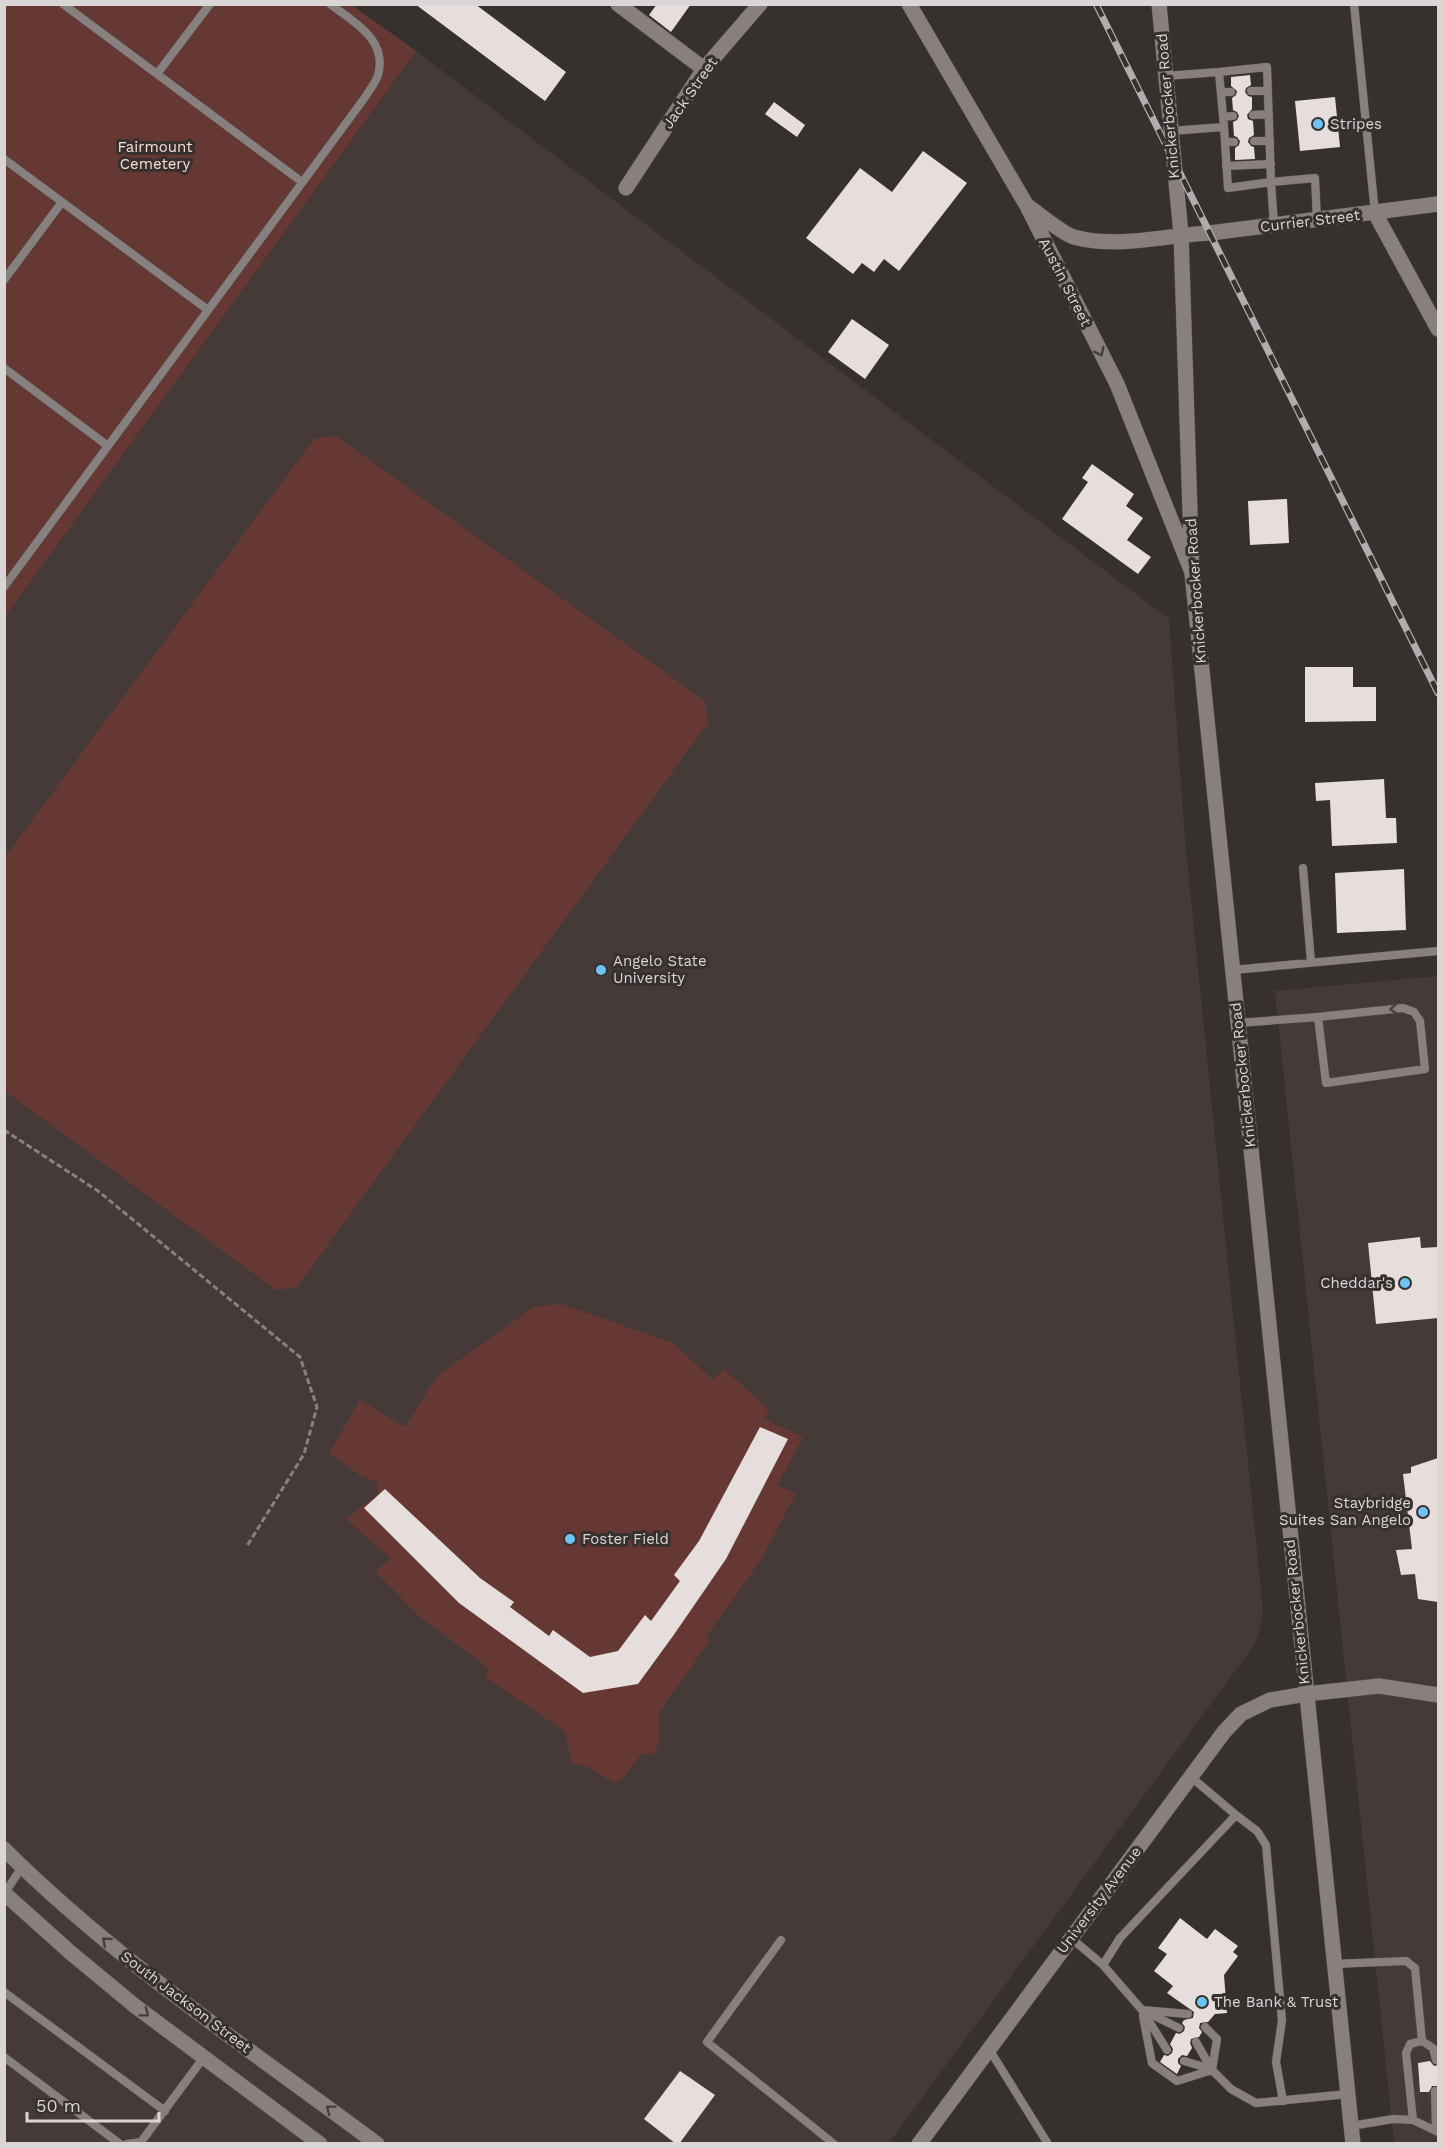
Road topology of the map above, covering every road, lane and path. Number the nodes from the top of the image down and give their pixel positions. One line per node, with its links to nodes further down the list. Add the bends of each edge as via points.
1 (63, 4): 11 (lane)
2 (210, 4): 11 (lane)
3 (330, 4): 30 (lane, via 373,39 380,63 366,96)
4 (618, 4): 9 (street)
5 (760, 4): 9 (street, Jack Street)
6 (909, 4): 35 (street, Austin Street)
7 (1159, 4): 12 (street, Knickerbocker Road)
8 (1354, 4): 36 (lane)
9 (704, 69): 32 (street, Jack Street)
10 (1219, 72): 12 (lane); 14 (lane, via 1267,67); 15 (lane)
11 (157, 74): 30 (lane)
12 (1165, 76): 22 (street, Knickerbocker Road)
13 (1251, 91): 14 (lane)
14 (1268, 91): 17 (lane)
15 (1221, 92): 16 (lane); 20 (lane)
16 (1231, 92)
17 (1269, 114): 18 (lane); 24 (lane)
18 (1253, 115)
19 (1233, 116): 20 (lane)
20 (1223, 117): 21 (lane)
21 (1224, 127): 22 (lane); 25 (lane)
22 (1170, 131): 39 (street, Knickerbocker Road)
23 (1254, 141): 24 (lane)
24 (1270, 141): 28 (lane)
25 (1225, 142): 26 (lane); 29 (lane)
26 (1234, 142)
27 (4, 159): 33 (lane)
28 (1271, 164): 29 (lane); 31 (lane)
29 (1226, 166): 31 (lane, via 1228,188)
30 (302, 182): 41 (lane)
31 (1271, 182): 37 (lane, via 1315,178); 38 (lane)
32 (626, 188)
33 (62, 202): 40 (lane); 41 (lane)
34 (1438, 204): 36 (street, Currier Street)
35 (1027, 206): 39 (street, Currier Street, via 1073,237 1117,242); 45 (street, Austin Street, one-way to 45, via 1117,384)
36 (1375, 213): 37 (street, Currier Street); 42 (street)
37 (1317, 220): 38 (street, Currier Street)
38 (1274, 225): 39 (street, Currier Street)
39 (1181, 234): 45 (street, Knickerbocker Road)
40 (4, 280)
41 (207, 310): 44 (lane)
42 (1438, 329)
43 (4, 368): 44 (lane)
44 (108, 446): 46 (lane)
45 (1192, 573): 50 (street, Knickerbocker Road)
46 (4, 586)
47 (1304, 868): 49 (lane)
48 (1438, 951): 49 (lane)
49 (1311, 962): 50 (lane)
50 (1233, 970): 52 (street, Knickerbocker Road)
51 (1318, 1017): 51 (lane, one-way to 51, via 1326,1083 1425,1069 1420,1021 1414,1012 1403,1008); 52 (lane)
52 (1238, 1023): 55 (street, Knickerbocker Road)
53 (4, 1130): 54 (path, via 98,1191 300,1357 317,1407 304,1454)
54 (247, 1546)
55 (1306, 1695): 56 (street, University Avenue, via 1379,1686); 57 (street, University Avenue, via 1270,1700 1241,1714); 64 (street, Knickerbocker Road)
56 (1438, 1695)
57 (1191, 1777): 58 (lane); 62 (street, University Avenue)
58 (1236, 1815): 65 (lane, via 1120,1938); 82 (lane, via 1257,1830 1266,1845 1282,2020 1276,2062)
59 (4, 1849): 60 (street, South Jackson Street)
60 (22, 1867): 61 (lane); 91 (street, South Jackson Street, one-way to 60, via 123,1955)
61 (5, 1894): 76 (street, one-way to 76, via 135,2006)
62 (1071, 1938): 65 (lane); 73 (street, University Avenue)
63 (781, 1940): 87 (lane, via 707,2042)
64 (1334, 1964): 71 (lane, via 1406,1961 1415,1968); 81 (street, Knickerbocker Road)
65 (1103, 1965): 67 (lane)
66 (4, 1992): 83 (lane)
67 (1142, 2010): 68 (lane); 70 (lane); 74 (lane); 79 (lane, via 1152,2062 1177,2081)
68 (1188, 2014)
69 (1205, 2027): 79 (lane, via 1217,2039)
70 (1179, 2028)
71 (1422, 2041): 77 (lane, via 1433,2048); 84 (lane, via 1410,2044 1406,2053)
72 (1196, 2042): 79 (lane)
73 (989, 2049): 92 (street, University Avenue); 93 (lane)
74 (1167, 2050)
75 (4, 2056): 88 (lane)
76 (204, 2057): 83 (lane); 90 (street)
77 (1436, 2060)
78 (1184, 2061): 79 (lane)
79 (1212, 2070): 82 (lane, via 1231,2090 1256,2103)
80 (1435, 2091): 86 (lane)
81 (1348, 2094): 82 (lane); 85 (street, Knickerbocker Road)
82 (1283, 2101)
83 (165, 2111): 89 (lane, via 141,2142)
84 (1413, 2120): 85 (lane); 86 (lane)
85 (1351, 2126): 94 (street, Knickerbocker Road)
86 (1437, 2132)
87 (831, 2143)
88 (120, 2144)
89 (127, 2144)
90 (320, 2144)
91 (377, 2144)
92 (919, 2144)
93 (1048, 2144)
94 (1353, 2144)

